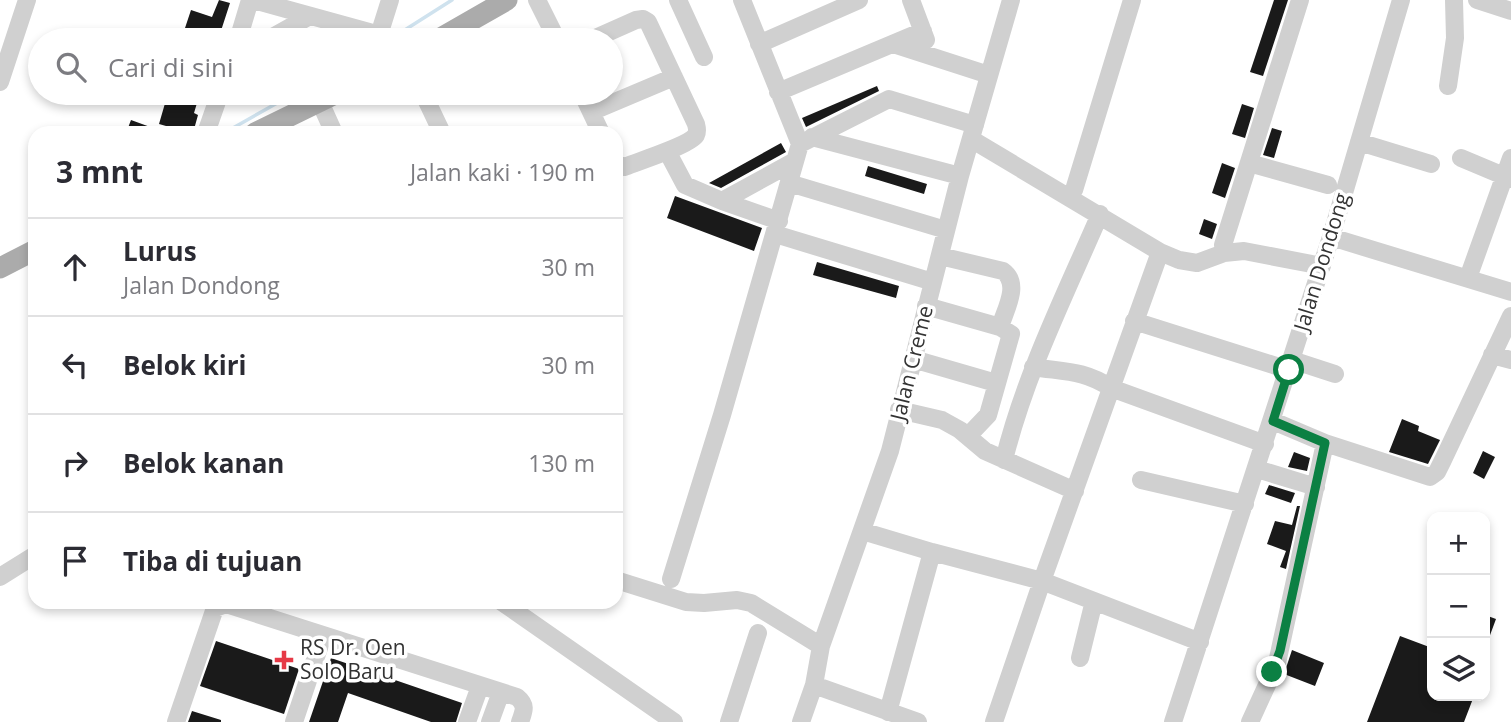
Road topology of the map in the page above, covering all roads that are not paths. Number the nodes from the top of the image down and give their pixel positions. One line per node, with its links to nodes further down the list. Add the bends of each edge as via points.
1 (27, 0): 27 (street)
2 (252, 0): 16 (street); 19 (street)
3 (390, 0): 22 (street)
4 (508, 0): 23 (main road)
5 (537, 0): 24 (street)
6 (678, 0): 30 (street)
7 (742, 0): 28 (street)
8 (859, 0): 28 (street)
9 (911, 0): 26 (street)
10 (1011, 0): 32 (street, Jalan Creme)
11 (1132, 0): 63 (street)
12 (1300, 0): 56 (street)
13 (1401, 0): 51 (street, Jalan Dondong)
14 (1454, 0): 35 (street, via 1455,38)
15 (1477, 0): 17 (street)
16 (273, 2): 18 (street)
17 (1511, 11)
18 (310, 16): 20 (street); 21 (street)
19 (242, 28)
20 (288, 28)
21 (354, 28)
22 (381, 28)
23 (458, 28)
24 (551, 28)
25 (618, 28): 33 (street, via 643,19 652,26)
26 (923, 31): 29 (street); 31 (street)
27 (8, 33): 34 (street)
28 (759, 44): 36 (street)
29 (894, 44): 31 (street); 36 (street)
30 (704, 57)
31 (932, 57): 32 (street)
32 (989, 75): 50 (street, Jalan Creme)
33 (674, 77): 37 (street); 53 (street, via 697,130 693,138)
34 (0, 82)
35 (1448, 86)
36 (778, 92): 52 (street)
37 (623, 99)
38 (216, 105): 45 (street)
39 (312, 105): 46 (main road)
40 (329, 105): 47 (street)
41 (429, 105): 48 (street)
42 (588, 105): 44 (street)
43 (608, 105): 44 (street)
44 (591, 112): 49 (street)
45 (208, 126)
46 (270, 126)
47 (333, 126)
48 (439, 126)
49 (598, 126)
50 (973, 132): 52 (street, via 889,99); 59 (street, Jalan Creme); 65 (street)
51 (1359, 142): 57 (street); 68 (street, Jalan Dondong)
52 (802, 147): 59 (street); 61 (street); 64 (street)
53 (667, 151): 58 (street); 64 (street, via 685,185)
54 (1461, 158): 60 (street)
55 (1511, 158): 60 (street)
56 (1249, 163): 62 (street); 69 (street)
57 (1431, 164)
58 (623, 167)
59 (960, 176): 67 (street, Jalan Creme)
60 (1508, 178): 75 (street)
61 (789, 183): 66 (street); 67 (street)
62 (1328, 185)
63 (1074, 190)
64 (722, 201): 66 (street)
65 (1100, 214): 70 (street); 86 (street)
66 (777, 228): 76 (street); 105 (street)
67 (946, 230): 72 (street, Jalan Creme)
68 (1331, 237): 74 (street, Jalan Dondong); 75 (street)
69 (1223, 245)
70 (1160, 251): 74 (street, via 1197,264 1244,251); 80 (street)
71 (28, 253): 73 (main road)
72 (940, 256): 76 (street, Jalan Creme); 81 (street, via 1009,275 1012,286)
73 (3, 262)
74 (1322, 266): 85 (street, Jalan Dondong)
75 (1468, 278): 77 (street)
76 (933, 282): 78 (street, Jalan Creme)
77 (1511, 292)
78 (926, 306): 81 (street); 83 (street, Jalan Creme)
79 (1511, 316): 82 (street)
80 (1134, 321): 85 (street); 89 (street)
81 (1000, 327): 88 (street, via 1012,336)
82 (1493, 355): 84 (street); 93 (street, via 1437,472 1430,477)
83 (913, 359): 88 (street); 90 (street, Jalan Creme)
84 (1511, 360)
85 (1290, 365): 87 (street); 91 (street, Jalan Dondong)
86 (1033, 367): 89 (street, via 1083,373); 95 (street)
87 (1335, 374)
88 (996, 383): 92 (street, via 988,415)
89 (1111, 388): 94 (street); 99 (street)
90 (899, 410): 92 (street, via 942,420); 101 (street, Jalan Creme)
91 (1273, 421): 93 (street); 94 (street, Jalan Dondong)
92 (968, 436): 95 (street)
93 (1325, 443): 98 (street)
94 (1265, 444): 96 (street, Jalan Dondong)
95 (1004, 460): 99 (street)
96 (1257, 468): 98 (street); 100 (street, Jalan Dondong)
97 (1141, 480): 100 (street)
98 (1315, 486): 132 (street, via 1277,663)
99 (1074, 491): 106 (street)
100 (1245, 504): 114 (street, Jalan Dondong)
101 (862, 531): 102 (street); 115 (street, Jalan Creme)
102 (932, 552): 106 (street); 120 (street)
103 (28, 559): 104 (street)
104 (0, 577)
105 (670, 579)
106 (1042, 581): 108 (street); 130 (street)
107 (623, 582): 115 (street, via 686,602 751,603)
108 (1094, 601): 114 (street); 116 (street)
109 (215, 609): 121 (street)
110 (241, 609): 113 (street)
111 (512, 609): 126 (street)
112 (758, 633): 127 (street)
113 (323, 636): 118 (street); 122 (street)
114 (1200, 642): 131 (street, Jalan Dondong)
115 (821, 646): 117 (street, Jalan Creme)
116 (1080, 658)
117 (814, 685): 120 (street); 128 (street, Jalan Creme)
118 (480, 686): 119 (street); 123 (street)
119 (501, 692): 124 (street); 125 (street, via 524,702)
120 (888, 712): 129 (street)
121 (176, 722)
122 (294, 722)
123 (467, 722)
124 (490, 722)
125 (520, 722)
126 (674, 722)
127 (729, 722)
128 (801, 722)
129 (918, 722)
130 (994, 722)
131 (1173, 722)
132 (1250, 722)

